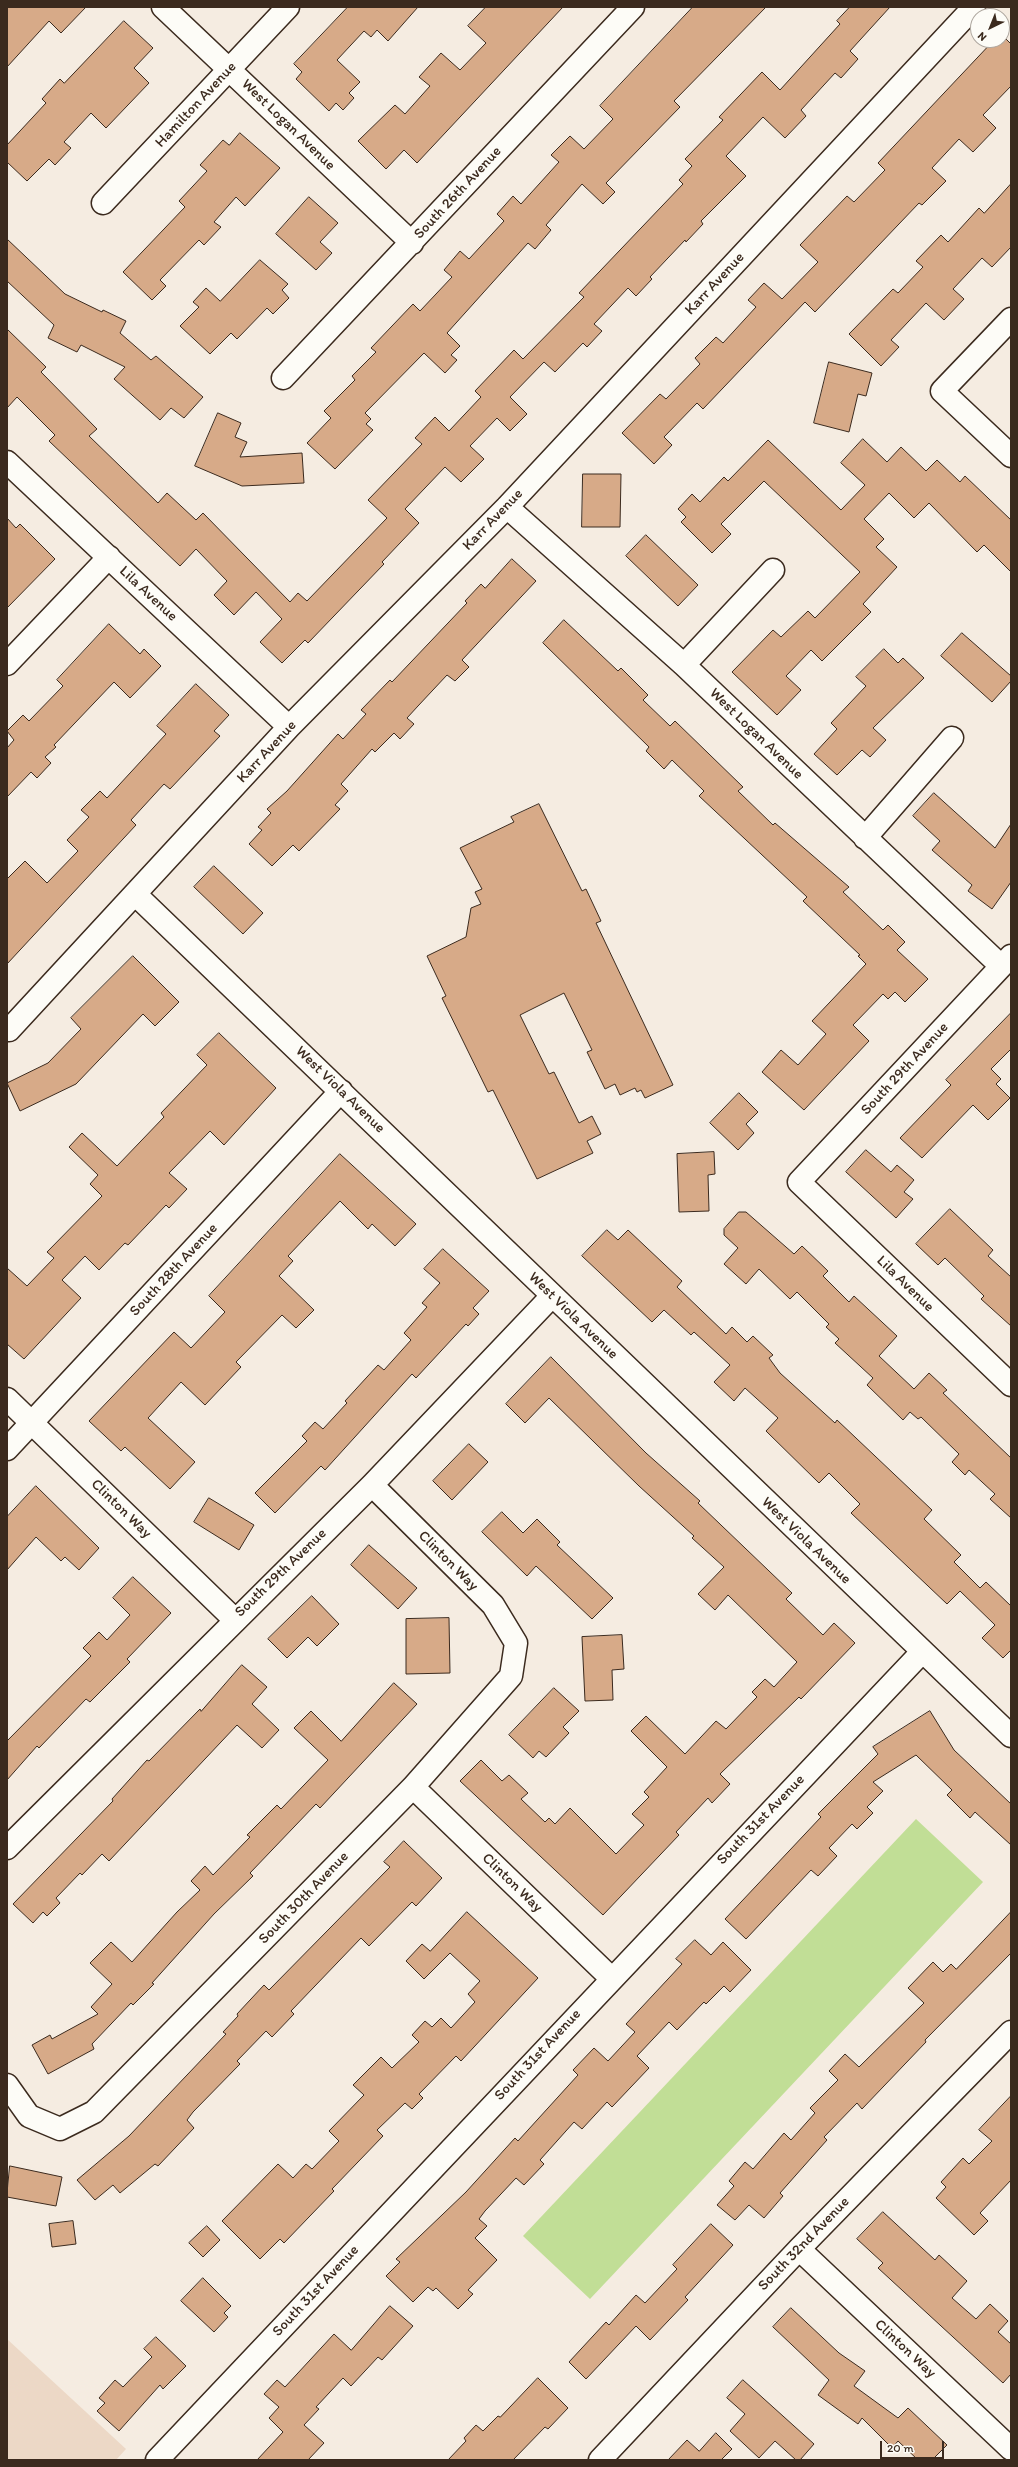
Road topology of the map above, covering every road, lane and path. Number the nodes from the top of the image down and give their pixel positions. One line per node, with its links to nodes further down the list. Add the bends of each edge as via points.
1 (164, 7): 5 (street, West Logan Avenue)
2 (288, 7): 5 (street, Hamilton Avenue)
3 (634, 7): 7 (street, South 26th Avenue)
4 (974, 7): 12 (street, Karr Avenue)
5 (230, 69): 6 (street, Hamilton Avenue); 7 (street, West Logan Avenue)
6 (103, 203)
7 (412, 243): 9 (street, South 26th Avenue)
8 (1011, 318): 10 (street, via 942,391)
9 (283, 378)
10 (1011, 456)
11 (7, 462): 13 (street, Lila Avenue)
12 (507, 507): 16 (street, West Logan Avenue); 17 (street, Karr Avenue)
13 (109, 557): 15 (street); 17 (street, Lila Avenue)
14 (773, 570): 16 (street)
15 (7, 664)
16 (684, 665): 19 (street, West Logan Avenue)
17 (289, 727): 20 (street, Karr Avenue)
18 (952, 738): 19 (street)
19 (865, 838): 21 (street, West Logan Avenue)
20 (136, 895): 22 (street, Karr Avenue); 23 (street, West Viola Avenue)
21 (1006, 961): 24 (street, South 29th Avenue)
22 (8, 1029)
23 (341, 1091): 25 (street, West Viola Avenue); 28 (street, South 28th Avenue)
24 (799, 1182): 26 (street, Lila Avenue)
25 (552, 1296): 30 (street, South 29th Avenue); 33 (street, West Viola Avenue)
26 (1011, 1385)
27 (7, 1399): 28 (street, Clinton Way)
28 (32, 1423): 29 (street, South 28th Avenue); 31 (street, Clinton Way)
29 (7, 1449)
30 (372, 1485): 31 (street, South 29th Avenue); 32 (street, Clinton Way, via 493,1605)
31 (234, 1619): 36 (street, South 29th Avenue)
32 (516, 1643): 35 (street, South 30th Avenue, via 511,1676)
33 (922, 1652): 34 (street, West Viola Avenue); 37 (street, South 31st Avenue)
34 (1011, 1736)
35 (413, 1787): 37 (street, Clinton Way); 39 (street, South 30th Avenue, via 94,2112 60,2129 29,2116)
36 (7, 1848)
37 (611, 1978): 42 (street, South 31st Avenue)
38 (1011, 2032): 40 (street, South 32nd Avenue)
39 (7, 2085)
40 (799, 2249): 41 (street, Clinton Way); 43 (street, South 32nd Avenue)
41 (1011, 2449)
42 (157, 2460)
43 (600, 2460)

